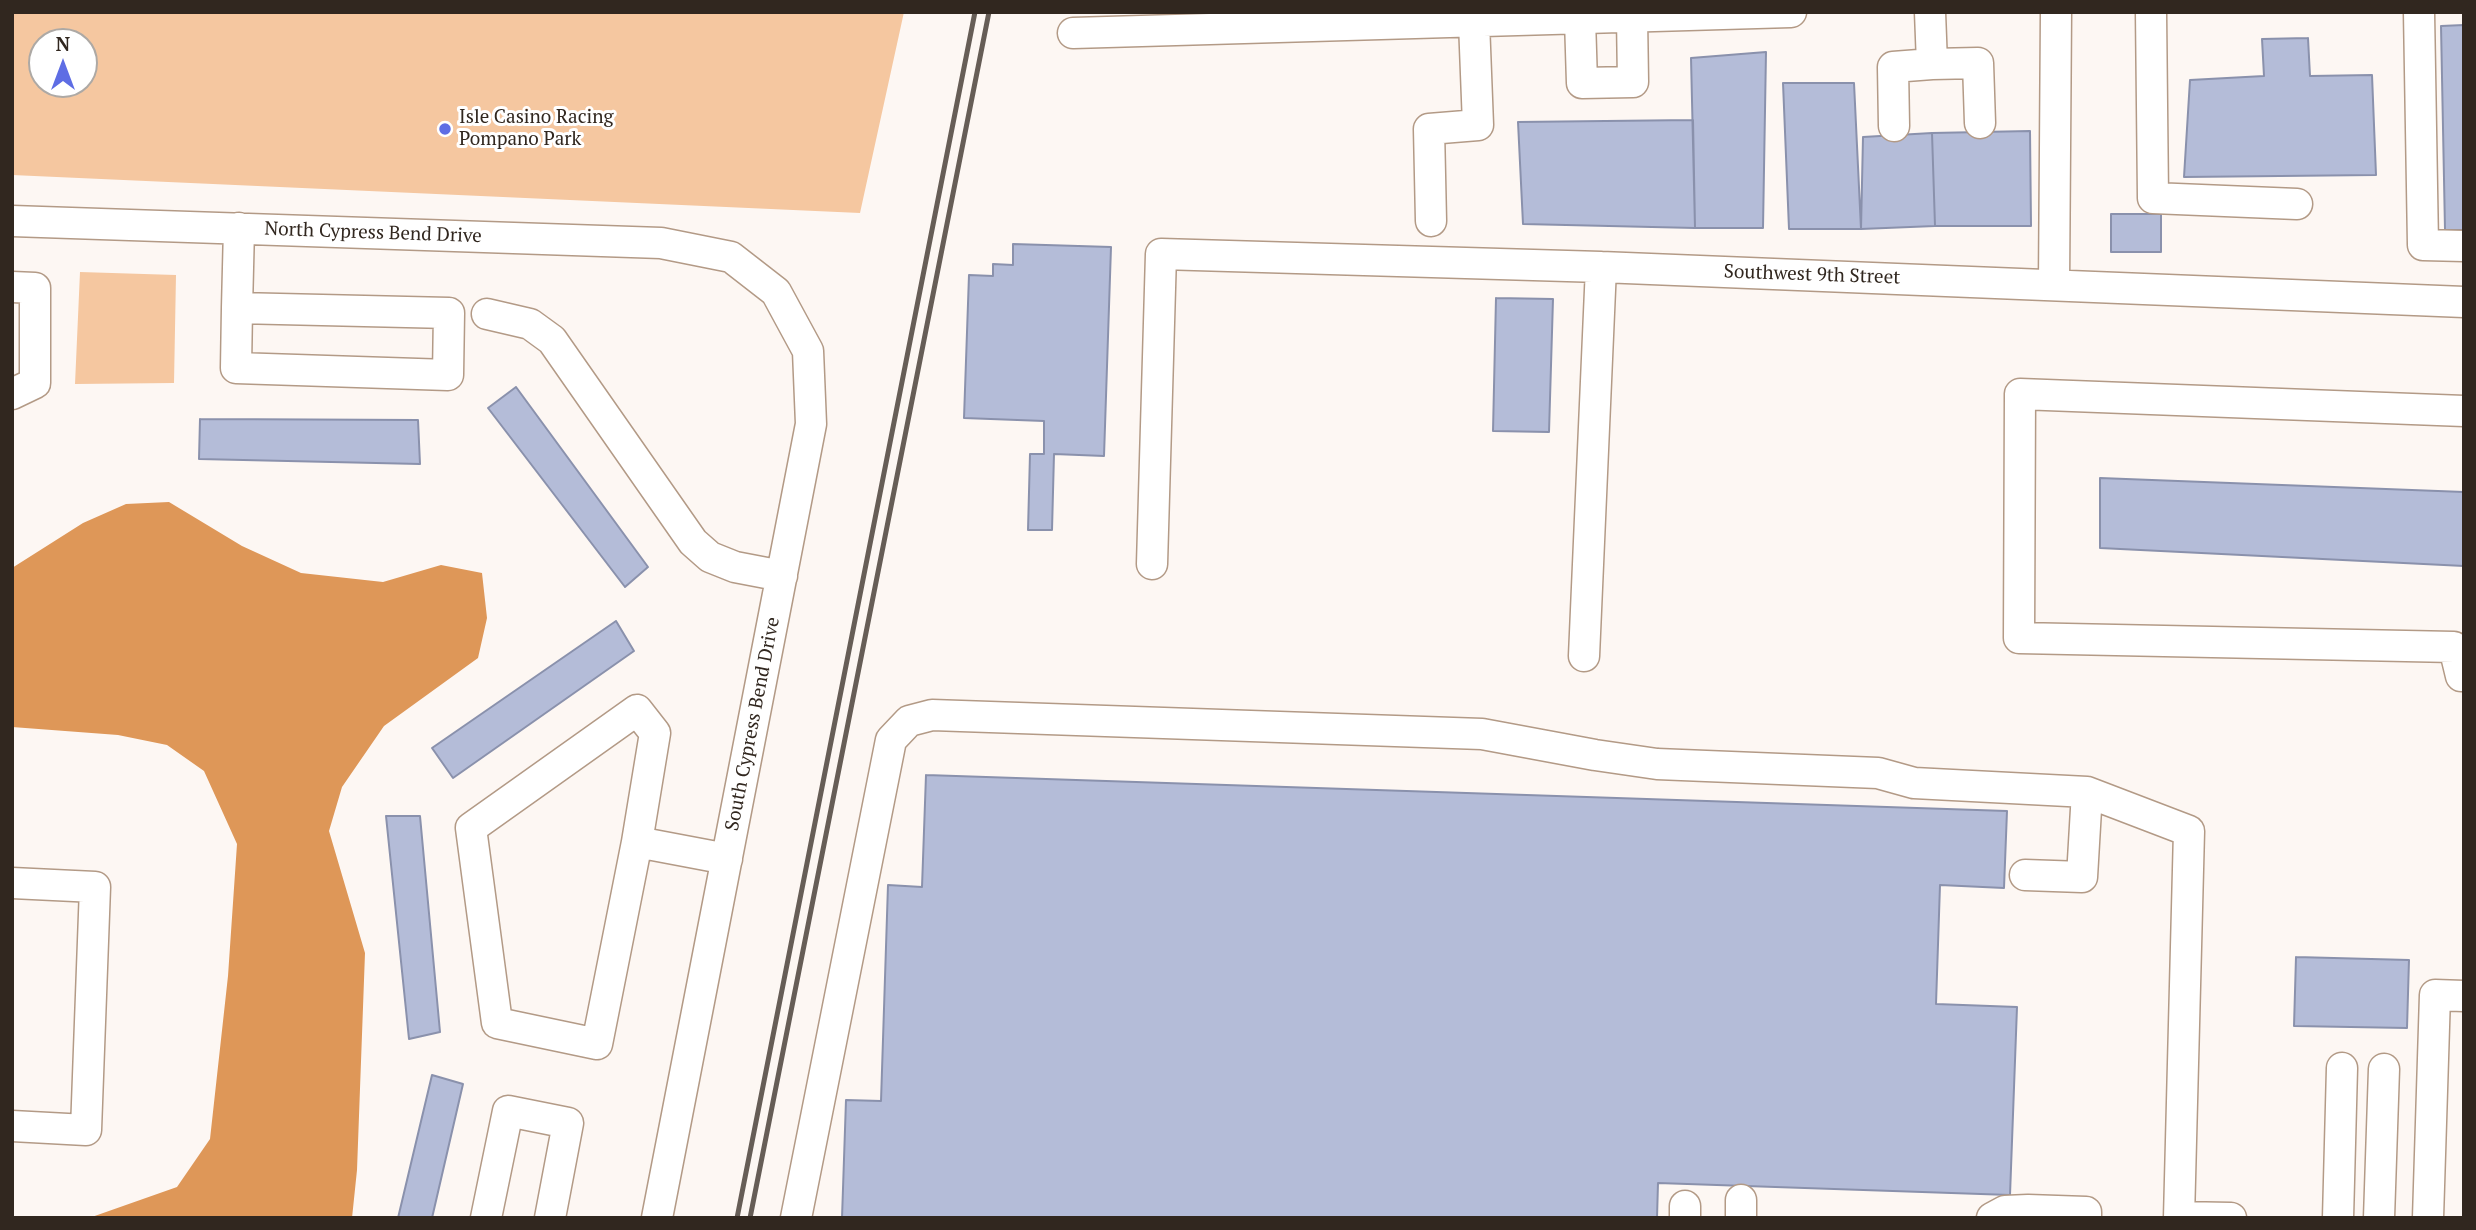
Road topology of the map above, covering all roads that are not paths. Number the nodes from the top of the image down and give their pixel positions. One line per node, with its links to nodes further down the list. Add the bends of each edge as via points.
1 (1791, 12): 6 (street)
2 (1930, 12): 14 (street)
3 (2056, 12): 24 (street)
4 (2151, 12): 17 (street, via 2153,198)
5 (2419, 12): 21 (street, via 2423,245)
6 (1756, 13): 7 (street)
7 (1632, 17): 10 (street); 10 (street, via 1633,82 1582,83)
8 (1427, 18): 9 (street); 12 (street)
9 (1353, 19): 11 (street)
10 (1580, 19): 12 (street)
11 (1146, 22): 13 (street)
12 (1474, 22): 19 (street, via 1478,125 1429,129)
13 (1073, 33)
14 (1933, 64): 15 (street, via 1978,63); 16 (street, via 1893,66)
15 (1980, 123)
16 (1894, 126)
17 (2297, 204)
18 (12, 221): 20 (street, North Cypress Bend Drive)
19 (1431, 221)
20 (239, 228): 22 (street, North Cypress Bend Drive, via 661,243); 27 (street)
21 (2464, 246)
22 (731, 257): 32 (street, South Cypress Bend Drive, via 776,292 808,351 811,424)
23 (1601, 267): 24 (street, Southwest 9th Street); 31 (street, Southwest 9th Street, via 1161,254); 33 (street)
24 (2054, 285): 26 (street, Southwest 9th Street)
25 (12, 287): 29 (street, via 35,288 35,383)
26 (2464, 302)
27 (237, 308): 27 (street, via 236,368 448,375 449,313)
28 (487, 314): 32 (street, via 530,324 552,340 693,542 710,557 735,567)
29 (12, 394)
30 (2464, 411): 34 (street, via 2020,394 2019,611 2019,638 2455,647)
31 (1152, 564)
32 (782, 576): 37 (street, South Cypress Bend Drive)
33 (1584, 656)
34 (2464, 676)
35 (2087, 792): 38 (street, via 2082,877); 44 (street, via 2189,831); 48 (street, via 1914,783 1878,773 1657,764 1482,734 932,715 909,721 891,740)
36 (638, 842): 36 (street, via 597,1044 496,1023 471,828 637,710 655,733); 37 (street)
37 (727, 859): 47 (street, South Cypress Bend Drive)
38 (2025, 874)
39 (12, 883): 43 (street, via 95,887 86,1130)
40 (2449, 996): 54 (street)
41 (2342, 1068): 52 (street)
42 (2384, 1069): 53 (street)
43 (12, 1126)
44 (2179, 1217): 51 (street)
45 (486, 1218): 46 (street, via 508,1111 568,1123)
46 (550, 1218)
47 (657, 1218)
48 (796, 1218)
49 (1992, 1218): 50 (street, via 2028,1209 2086,1212)
50 (2086, 1218)
51 (2231, 1218)
52 (2338, 1218)
53 (2379, 1218)
54 (2428, 1218)

